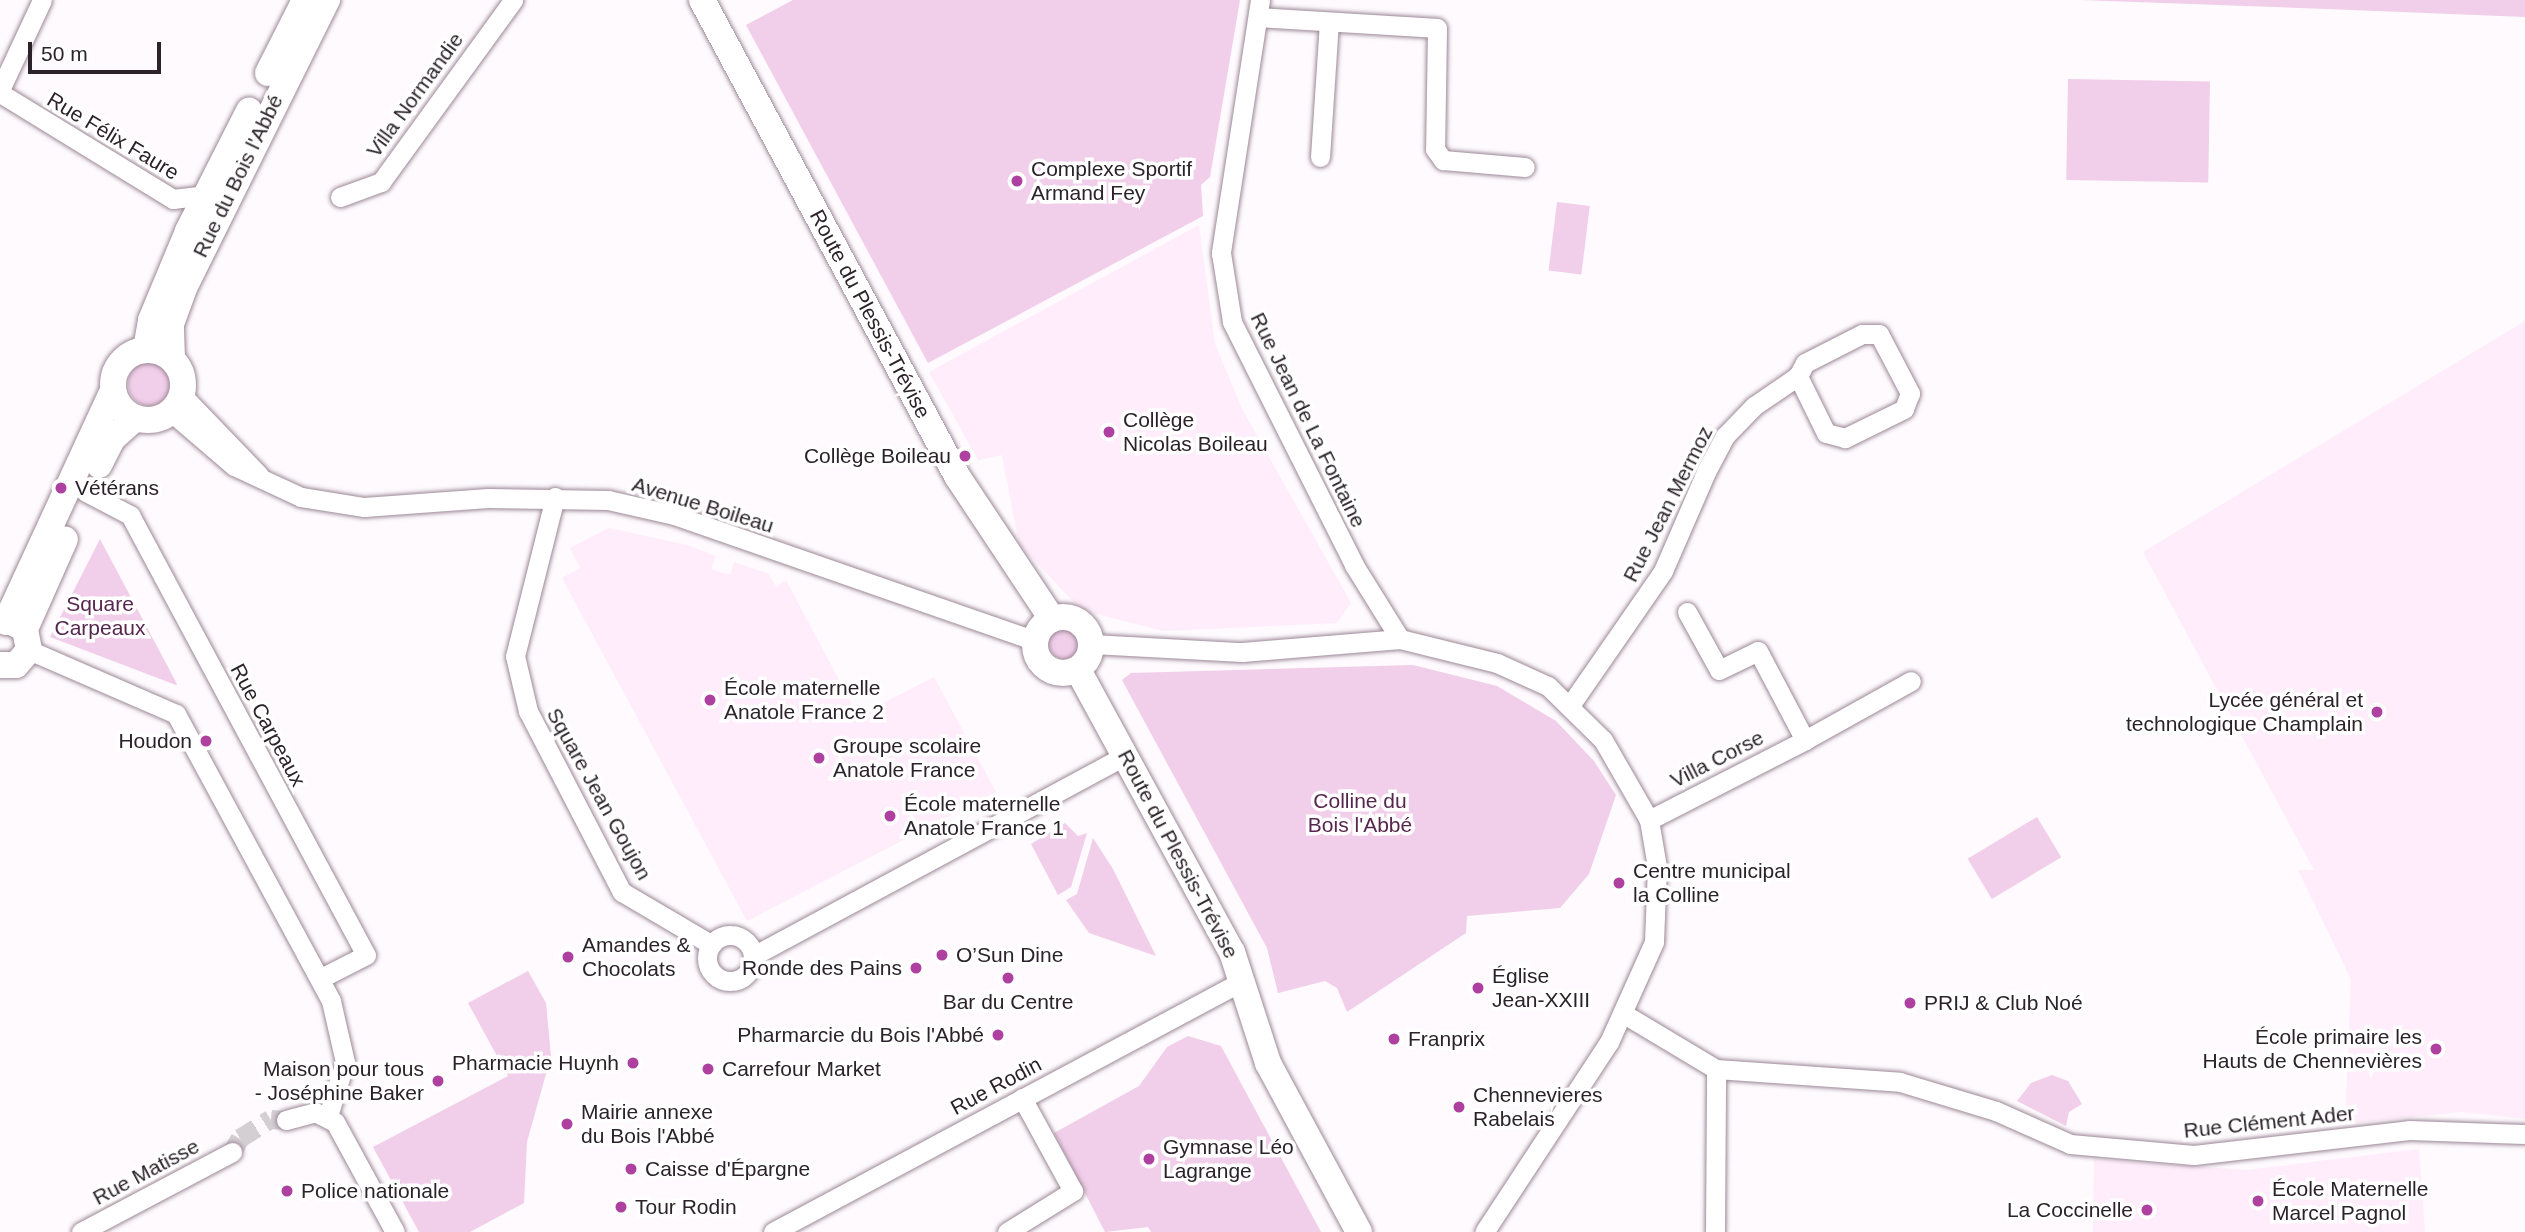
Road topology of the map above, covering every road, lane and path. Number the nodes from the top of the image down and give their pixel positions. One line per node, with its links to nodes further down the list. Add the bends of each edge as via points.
1 (42, 0): 8 (street)
2 (305, 0): 11 (main road)
3 (327, 0): 14 (main road, Rue du Bois l'Abbé, via 184,288 171,324)
4 (513, 0): 12 (street, Villa Normandie, via 381,182)
5 (702, 0): 22 (main road, Route du Plessis-Trévise, via 957,477)
6 (1259, 9): 7 (street); 23 (street, Rue Jean de La Fontaine, via 1222,253 1232,322 1365,584)
7 (1329, 23): 9 (street); 10 (street, via 1437,29 1442,40 1435,149 1443,160)
8 (0, 92): 11 (street, Rue Félix Faure, via 173,200)
9 (1320, 157)
10 (1525, 167)
11 (207, 195): 13 (main road, via 151,320)
12 (340, 197)
13 (146, 349): 14 (main road); 16 (main road, via 121,362)
14 (172, 359): 17 (main road, via 182,375)
15 (1798, 376): 15 (street, via 1826,433 1845,438 1904,409 1910,393 1879,334 1862,334 1805,363); 29 (street, Rue Jean Mermoz, via 1754,406 1726,436 1662,571)
16 (113, 390): 18 (main road); 26 (main road)
17 (176, 404): 18 (main road); 20 (street, Avenue Boileau, via 234,466 264,482 333,505)
18 (135, 418): 19 (main road, via 112,439)
19 (86, 492): 26 (main road); 35 (street, Rue Carpeaux, via 130,515 366,955)
20 (555, 497): 24 (street, Avenue Boileau, via 608,500 674,515); 33 (street, Square Jean Goujon, via 515,656 528,711 622,892)
21 (1687, 612): 30 (street, via 1719,670 1758,651)
22 (1052, 619): 24 (main road); 25 (main road, via 1079,621)
23 (1400, 639): 25 (street, via 1242,652); 29 (street, via 1497,663)
24 (1035, 641): 27 (main road, via 1049,671)
25 (1092, 643): 27 (main road)
26 (10, 648): 35 (street, via 174,710)
27 (1078, 670): 31 (main road, Route du Plessis-Trévise)
28 (1911, 681): 30 (street, Villa Corse)
29 (1571, 704): 32 (street, via 1603,740)
30 (1805, 740): 32 (street, Villa Corse)
31 (1126, 755): 34 (street); 36 (main road, Route du Plessis-Trévise)
32 (1649, 820): 37 (street, via 1658,917 1650,958)
33 (712, 945): 34 (street, via 724,936 740,937); 34 (street, via 708,964 730,981 747,974)
34 (753, 956)
35 (321, 978): 40 (street, via 345,1062)
36 (1241, 981): 39 (street, Rue Rodin); 48 (main road, Route du Plessis-Trévise, via 1268,1063)
37 (1624, 1014): 38 (street, Rue Clément Ader); 49 (street)
38 (1716, 1069): 42 (street, Rue Clément Ader, via 1878,1078 1996,1111 2070,1144 2166,1154 2232,1153 2435,1129); 50 (street)
39 (1022, 1098): 46 (street, Rue Rodin); 47 (street, via 1073,1191)
40 (328, 1116): 41 (street, via 310,1112); 45 (street)
41 (286, 1121)
42 (2525, 1134)
43 (232, 1152): 44 (street, Rue Matisse)
44 (81, 1232)
45 (395, 1232)
46 (773, 1232)
47 (1006, 1232)
48 (1359, 1232)
49 (1484, 1232)
50 (1714, 1232)

